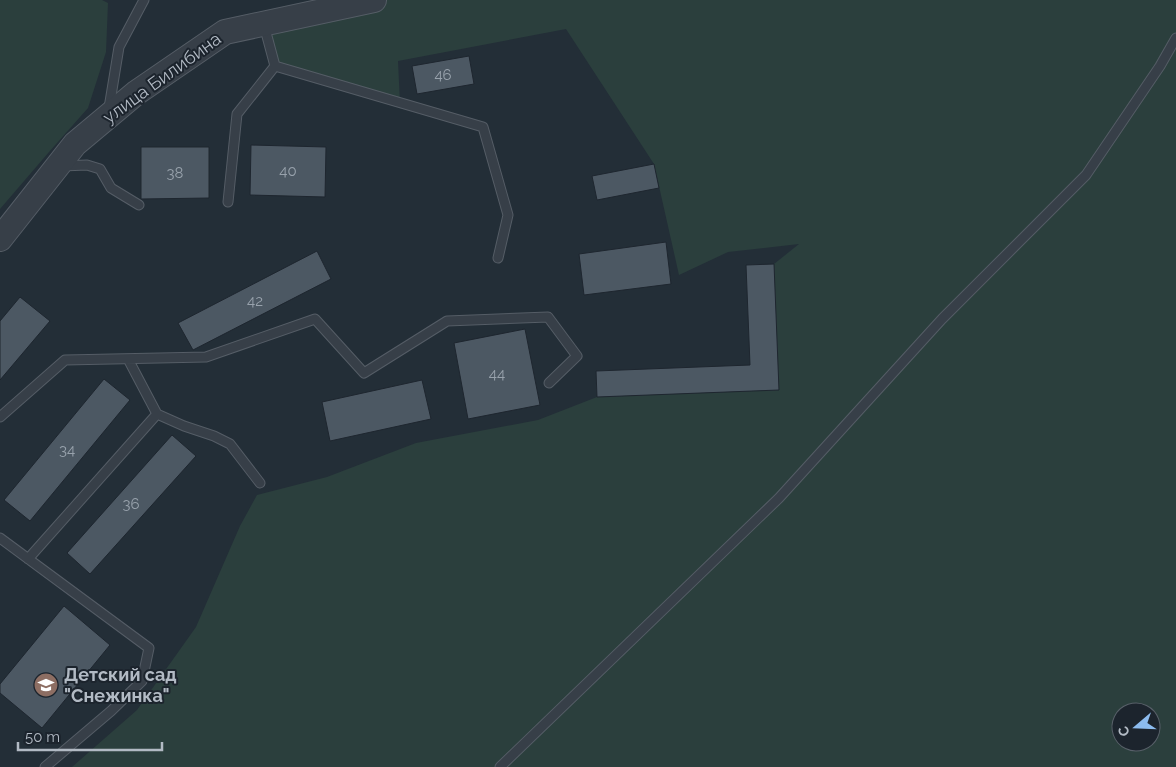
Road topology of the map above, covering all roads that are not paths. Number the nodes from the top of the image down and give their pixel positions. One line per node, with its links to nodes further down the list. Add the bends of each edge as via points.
1 (144, 0): 6 (lane, via 119,47)
2 (374, 0): 3 (street, улица Билибина)
3 (264, 24): 5 (lane); 6 (street, улица Билибина, via 225,32)
4 (1176, 38): 20 (lane, via 1086,175 942,319 779,498)
5 (276, 66): 8 (lane, via 237,114); 11 (lane, via 483,127 508,215)
6 (108, 116): 7 (street, улица Билибина, via 75,144)
7 (58, 166): 9 (lane, via 87,165 100,169 111,188); 10 (street, улица Билибина)
8 (228, 202)
9 (139, 206)
10 (0, 239)
11 (498, 258)
12 (128, 359): 13 (lane, via 206,357 315,319 364,373 447,321 548,317 577,356); 14 (lane); 15 (lane, via 65,360)
13 (548, 383)
14 (157, 414): 16 (lane, via 230,444); 18 (lane)
15 (0, 417)
16 (260, 482)
17 (0, 538): 18 (lane)
18 (28, 559): 19 (lane, via 149,648 142,680)
19 (45, 767)
20 (500, 767)

